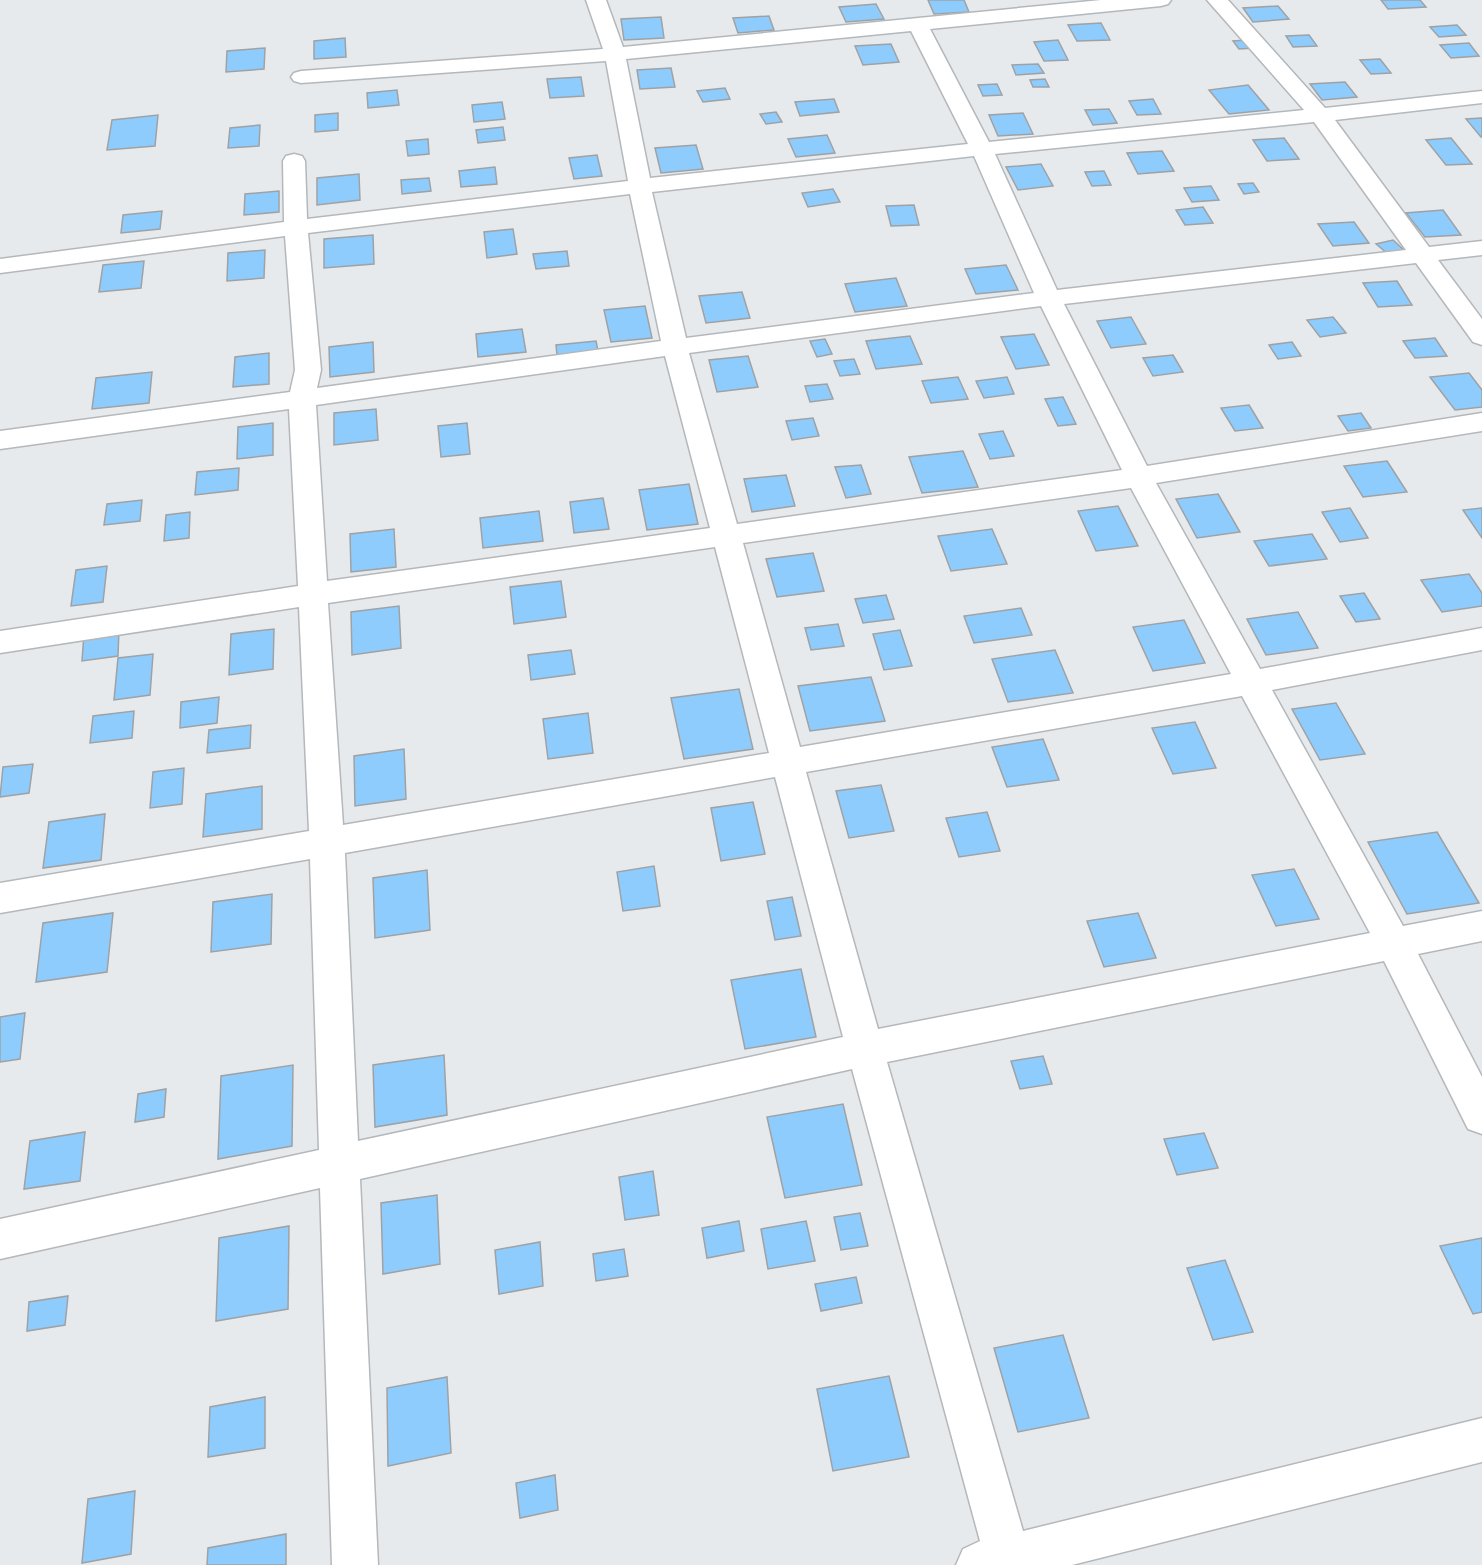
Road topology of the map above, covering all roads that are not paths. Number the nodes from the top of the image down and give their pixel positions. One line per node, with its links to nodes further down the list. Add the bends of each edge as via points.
1 (596, 0): 5 (street)
2 (1161, 0): 4 (street)
3 (1217, 0): 8 (street)
4 (917, 23): 5 (street); 9 (street)
5 (615, 54): 6 (street); 11 (street)
6 (301, 77)
7 (1482, 97): 8 (street)
8 (1321, 116): 9 (street); 14 (street)
9 (982, 148): 11 (street); 16 (street)
10 (294, 161): 12 (street)
11 (640, 187): 12 (street); 18 (street)
12 (296, 226): 15 (street); 19 (street, via 308,370)
13 (1482, 248): 14 (street)
14 (1422, 255): 16 (street); 17 (street)
15 (0, 266)
16 (1049, 298): 18 (street); 22 (street)
17 (1482, 337)
18 (675, 347): 19 (street); 23 (street)
19 (302, 398): 21 (street); 24 (street)
20 (1482, 422): 22 (street)
21 (0, 440)
22 (1140, 477): 23 (street); 27 (street)
23 (727, 535): 24 (street); 28 (street)
24 (314, 594): 26 (street); 29 (street)
25 (1482, 639): 27 (street)
26 (0, 642)
27 (1252, 682): 28 (street); 32 (street)
28 (787, 761): 29 (street); 33 (street)
29 (327, 842): 30 (street); 35 (street)
30 (0, 898)
31 (1482, 926): 32 (street)
32 (1394, 944): 33 (street); 34 (street)
33 (865, 1049): 35 (street); 38 (street)
34 (1482, 1116)
35 (341, 1165): 36 (street); 39 (street)
36 (0, 1239)
37 (1482, 1440): 38 (street)
38 (999, 1563)
39 (355, 1565)

